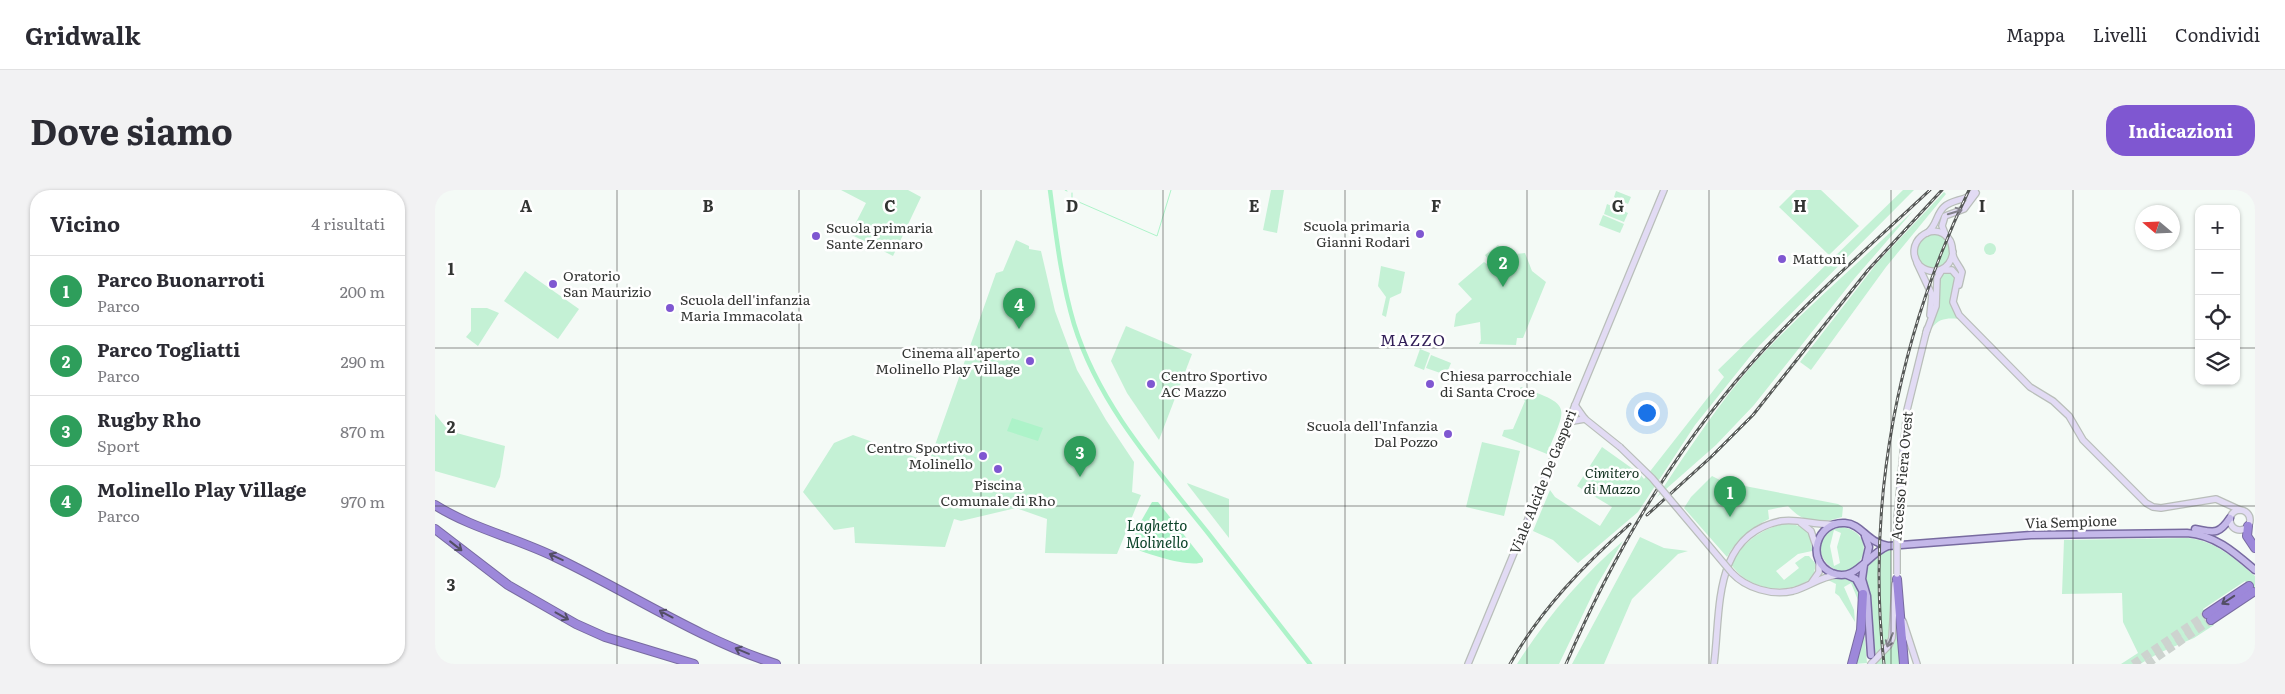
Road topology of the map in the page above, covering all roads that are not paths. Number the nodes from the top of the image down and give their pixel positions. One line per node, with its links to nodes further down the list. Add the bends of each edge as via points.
1 (1664, 190): 10 (street, Viale Alcide De Gasperi)
2 (1976, 190): 3 (street, via 1967,198 1944,207 1934,227); 4 (street, one-way to 2, via 1941,226 1945,216 1964,209)
3 (1925, 234): 4 (street, via 1937,232); 6 (street, via 1914,248)
4 (1946, 236): 5 (street)
5 (1953, 252): 7 (street, via 1949,264); 8 (street, via 1963,272)
6 (1917, 263): 7 (street, via 1928,271); 9 (street, via 1932,295)
7 (1942, 270): 8 (street, via 1956,273); 9 (street, via 1937,278 1936,306)
8 (1957, 289): 13 (street, via 1953,302 1959,315 2030,387 2069,416 2083,440 2146,503 2157,508)
9 (1926, 333): 31 (street, Accesso Fiera Ovest, bridge, via 1907,410 1897,520)
10 (1575, 405): 11 (street); 12 (street, Viale Alcide De Gasperi)
11 (1585, 419): 12 (street); 32 (street, bridge, via 1652,478 1732,573 1746,584 1787,592)
12 (1567, 422): 40 (street, Viale Alcide De Gasperi)
13 (2210, 501): 15 (street, via 2220,500); 17 (street, via 2225,506)
14 (435, 505): 39 (highway, one-way to 14, via 709,637 523,542 461,520)
15 (2240, 510): 16 (street); 17 (street, via 2233,512)
16 (2252, 515): 19 (street)
17 (2230, 518): 19 (street, via 2235,529 2244,529); 22 (main road, via 2216,532 2187,529)
18 (1797, 521): 20 (street, via 1820,526); 24 (street, via 1810,529); 41 (street, via 1768,525 1746,538 1734,551 1722,580)
19 (2251, 523): 26 (highway, via 2247,536)
20 (1836, 524): 23 (main road, via 1847,523); 24 (main road, via 1821,533)
21 (435, 529): 38 (highway, one-way to 38, via 508,585 576,624 612,640)
22 (2165, 533): 25 (main road, Via Sempione, via 2031,535); 29 (main road, Via Sempione, via 2191,533 2209,538)
23 (1865, 536): 25 (main road, Via Sempione, via 1876,544); 28 (main road, via 1869,547)
24 (1816, 546): 27 (main road)
25 (1888, 546): 28 (main road, Via Sempione)
26 (2255, 548)
27 (1818, 559): 30 (main road, via 1827,570); 32 (street, via 1819,572)
28 (1865, 562): 30 (main road, via 1856,571); 35 (main road, via 1862,579)
29 (2255, 568)
30 (1841, 575): 32 (street, via 1825,577); 34 (main road, via 1856,579)
31 (1897, 577): 43 (street, one-way to 43, via 1893,633 1889,645); 44 (highway); 45 (street, via 1905,631)
32 (1809, 585)
33 (2251, 589): 36 (highway)
34 (1863, 594): 35 (main road); 42 (highway, via 1861,630)
35 (1867, 613): 37 (main road)
36 (2209, 617)
37 (1871, 655)
38 (694, 664)
39 (777, 664)
40 (1468, 664)
41 (1714, 664)
42 (1852, 664)
43 (1871, 664)
44 (1904, 664)
45 (1917, 664)

